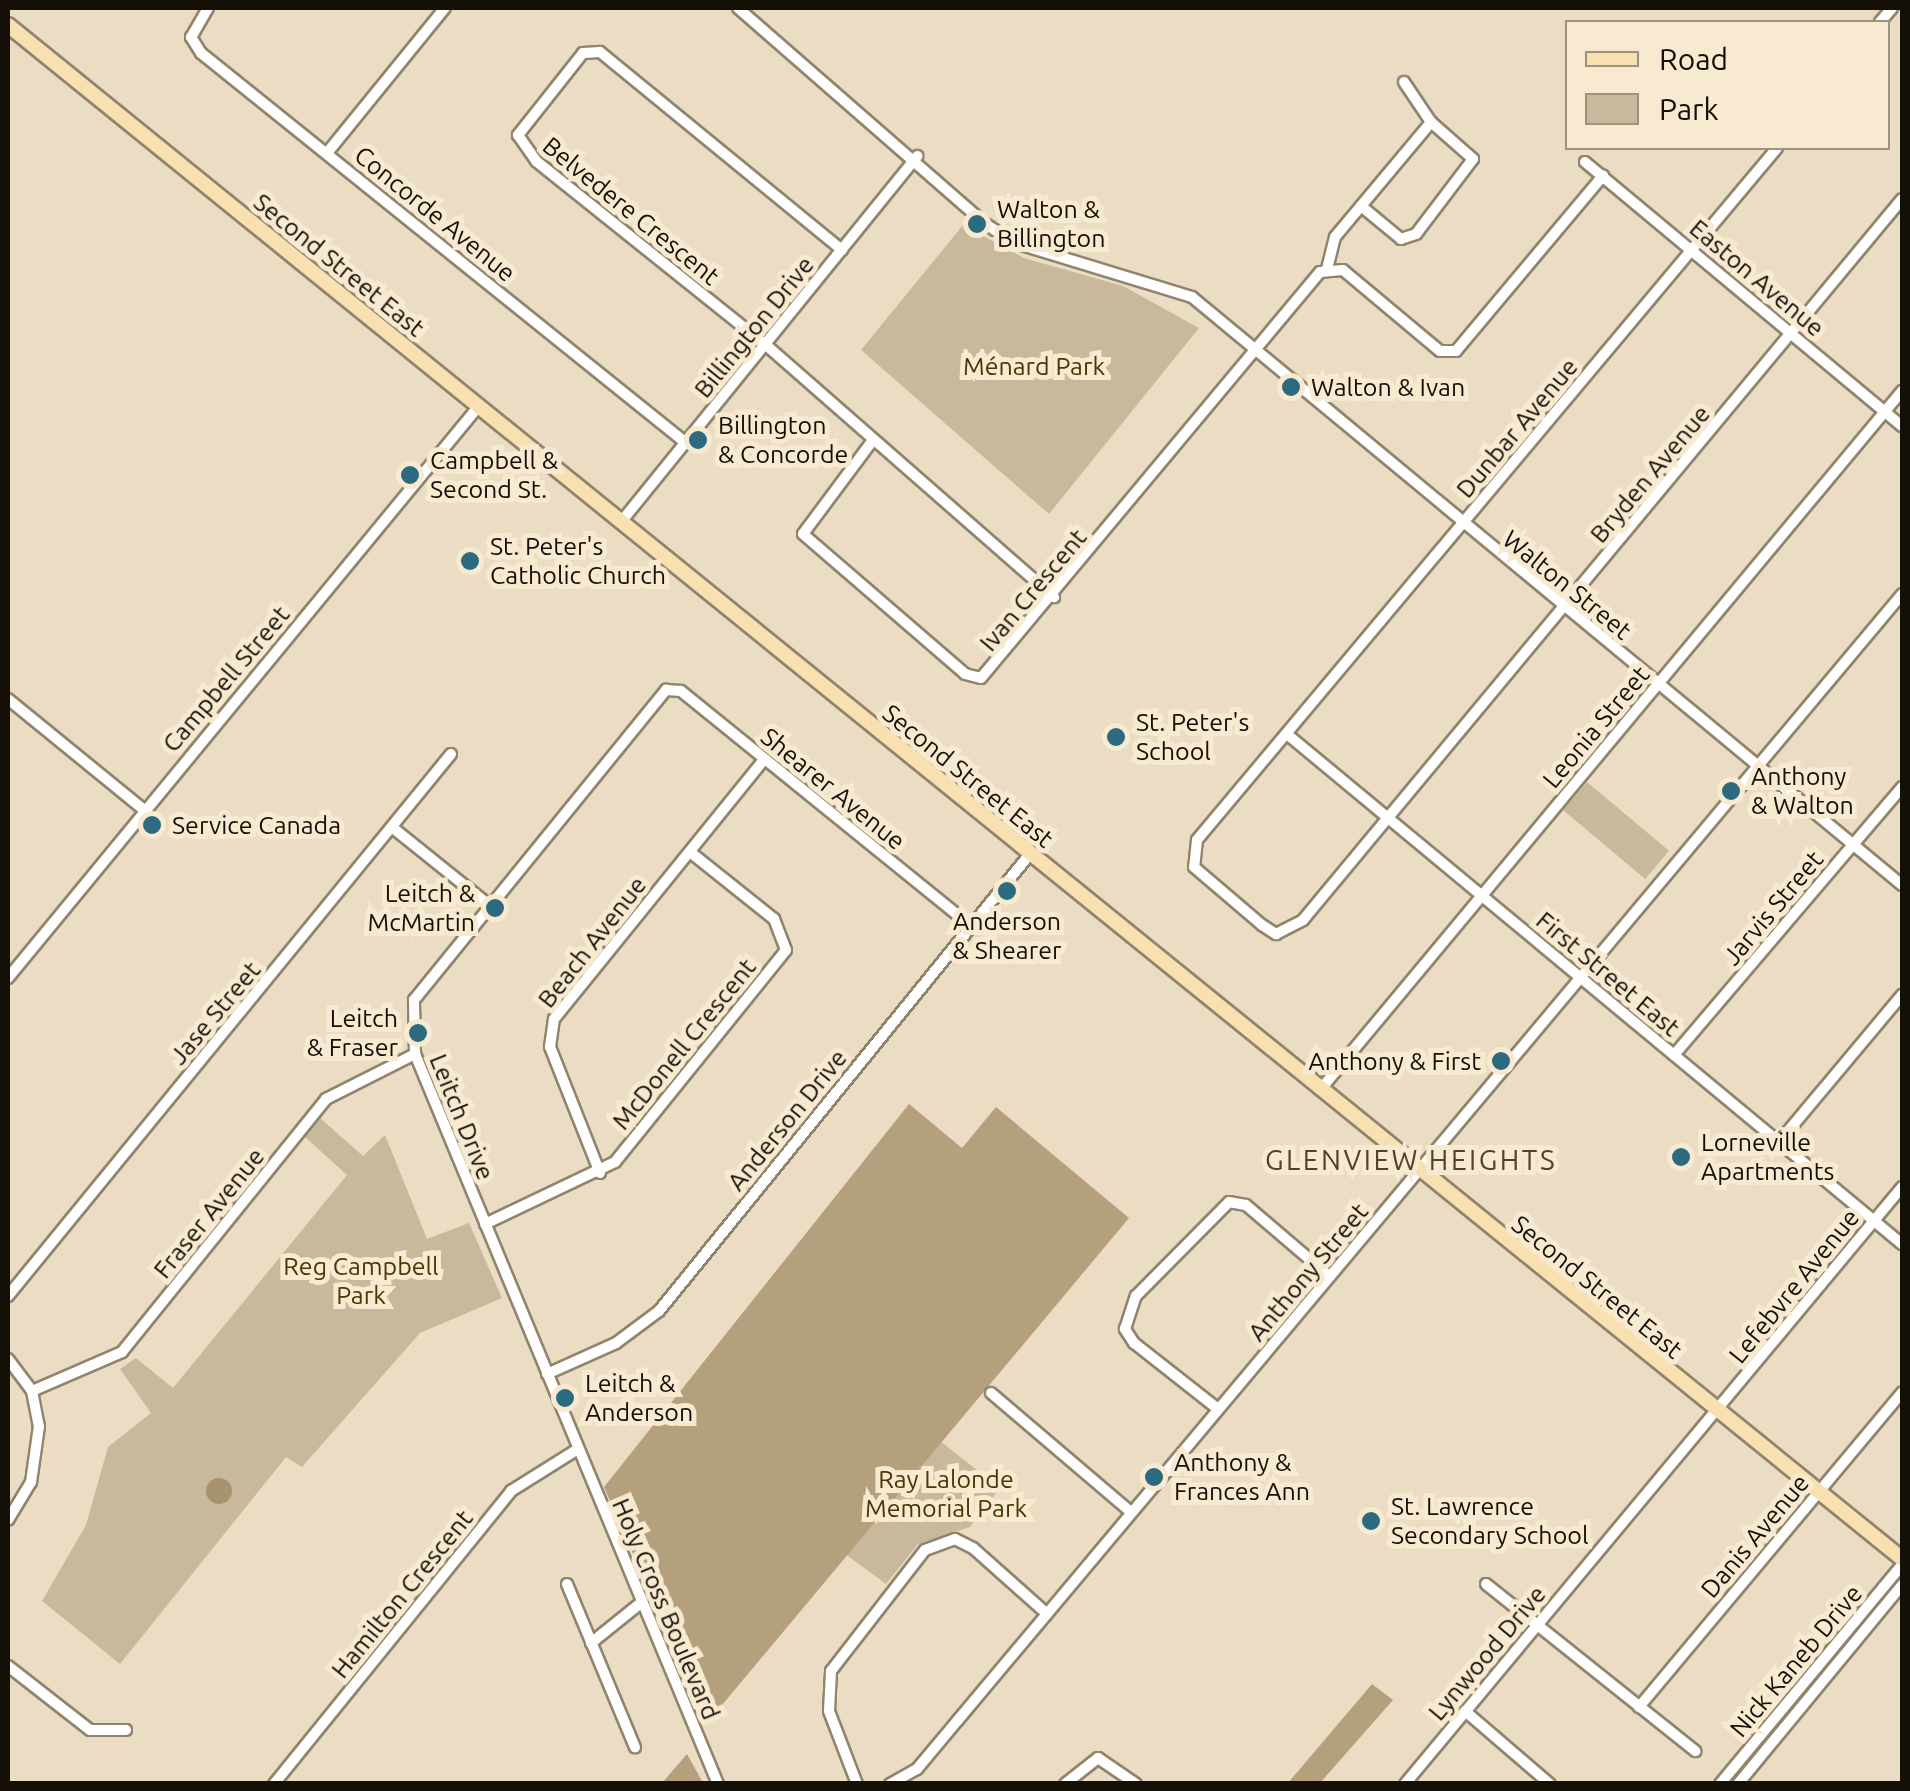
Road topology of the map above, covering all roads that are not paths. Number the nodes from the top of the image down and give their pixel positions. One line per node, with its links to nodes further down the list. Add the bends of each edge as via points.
1 (208, 8): 8 (street, Concorde Avenue, via 191,36 201,53)
2 (445, 8): 8 (street)
3 (738, 8): 9 (street)
4 (8, 25): 21 (main road, Second Street East)
5 (1404, 82): 6 (street)
6 (1431, 122): 13 (street, Ivan Crescent); 13 (street, via 1474,159 1469,173 1402,239)
7 (1775, 150): 15 (street, Dunbar Avenue)
8 (327, 152): 24 (street, Concorde Avenue)
9 (917, 156): 14 (street, Billington Drive); 19 (street, via 1015,243 1179,291)
10 (1585, 162): 11 (street, Easton Avenue)
11 (1602, 176): 15 (street, Easton Avenue); 16 (street, via 1456,351 1440,351 1343,270)
12 (1902, 199): 17 (street, Bryden Avenue)
13 (1361, 206): 16 (street, Ivan Crescent, via 1335,236)
14 (842, 250): 18 (street, Billington Drive); 18 (street, Belvedere Crescent, via 600,52 583,53 527,123 522,149)
15 (1694, 250): 17 (street, Easton Avenue); 27 (street, Dunbar Avenue)
16 (1327, 269): 19 (street, Ivan Crescent)
17 (1793, 334): 22 (street, Easton Avenue); 30 (street, Bryden Avenue)
18 (766, 345): 24 (street, Billington Drive); 25 (street, Belvedere Crescent)
19 (1256, 350): 27 (street, Walton Street); 29 (street, Ivan Crescent)
20 (1902, 391): 22 (street, Leonia Street)
21 (478, 407): 26 (main road, Second Street East); 39 (street, Campbell Street)
22 (1885, 412): 23 (street, Easton Avenue); 31 (street, Leonia Street)
23 (1902, 426)
24 (686, 444): 26 (street, Billington Drive)
25 (870, 444): 29 (street, Belvedere Crescent); 29 (street, Ivan Crescent, via 806,520 810,547 976,680)
26 (621, 522): 44 (main road, Second Street East)
27 (1462, 525): 30 (street, Walton Street); 34 (street, Dunbar Avenue)
28 (1902, 594): 37 (street, Anthony Street)
29 (1054, 597)
30 (1564, 608): 31 (street, Walton Street); 40 (street, Bryden Avenue)
31 (1657, 685): 37 (street, Walton Street); 46 (street, Leonia Street)
32 (666, 690): 36 (street, Shearer Avenue, via 681,692); 47 (street, Leitch Drive)
33 (8, 699): 39 (street)
34 (1288, 735): 40 (street, First Street East); 40 (street, Dunbar Avenue, via 1189,854 1262,925 1290,932)
35 (451, 754): 41 (street, Jase Street)
36 (764, 760): 43 (street, Beach Avenue); 48 (street, Shearer Avenue)
37 (1758, 768): 42 (street, Walton Street); 50 (street, Anthony Street)
38 (1902, 787): 42 (street, Jarvis Street)
39 (144, 810): 49 (street, Campbell Street)
40 (1388, 818): 46 (street, First Street East)
41 (393, 828): 47 (street); 63 (street, Jase Street)
42 (1853, 846): 45 (street, Walton Street); 53 (street, Jarvis Street)
43 (690, 852): 57 (street, Beach Avenue, via 548,1033); 57 (street, McDonell Crescent, via 774,919 786,950)
44 (1030, 855): 48 (street, Anderson Drive); 54 (main road, Second Street East)
45 (1902, 885)
46 (1482, 896): 50 (street, First Street East); 54 (street, Leonia Street)
47 (488, 904): 52 (street, Leitch Drive, via 414,1000)
48 (972, 926): 65 (street, Anderson Drive, via 659,1311 616,1343)
49 (8, 978)
50 (1581, 978): 53 (street, First Street East); 56 (street, Anthony Street)
51 (1902, 995): 55 (street)
52 (414, 1054): 60 (street, Leitch Drive); 66 (street, Fraser Avenue, via 326,1100 122,1352)
53 (1674, 1056): 55 (street, First Street East)
54 (1320, 1090): 56 (main road, Second Street East)
55 (1779, 1142): 59 (street, First Street East)
56 (1420, 1173): 62 (street, Anthony Street); 70 (main road, Second Street East)
57 (600, 1174): 60 (street, McDonell Crescent)
58 (1902, 1187): 59 (street, Lefebvre Avenue)
59 (1874, 1220): 61 (street, First Street East); 70 (street, Lefebvre Avenue)
60 (485, 1224): 65 (street, Leitch Drive)
61 (1902, 1244)
62 (1329, 1276): 69 (street, Anthony Street); 69 (street, via 1246,1204 1229,1202 1136,1296 1125,1329 1134,1343)
63 (8, 1296)
64 (8, 1359): 66 (street)
65 (547, 1374): 71 (street, Leitch Drive)
66 (32, 1392): 74 (street, via 32,1482)
67 (1902, 1392): 72 (street, Danis Avenue)
68 (991, 1393): 73 (street)
69 (1218, 1410): 73 (street, Anthony Street)
70 (1717, 1411): 72 (main road, Second Street East); 81 (street, Lynwood Drive)
71 (578, 1449): 79 (street, Holy Cross Boulevard); 89 (street, Hamilton Crescent, via 511,1491)
72 (1819, 1492): 75 (main road, Second Street East); 84 (street, Danis Avenue)
73 (1131, 1512): 80 (street, Anthony Street)
74 (8, 1520)
75 (1902, 1562): 97 (street, Nick Kaneb Drive)
76 (566, 1584): 82 (street)
77 (1486, 1584): 81 (street)
78 (1902, 1585): 98 (street, Nick Kaneb Drive)
79 (642, 1602): 82 (street); 90 (street, Holy Cross Boulevard)
80 (1047, 1614): 91 (street, via 972,1548 955,1540 925,1550 831,1671 829,1711); 92 (street, Anthony Street, via 916,1769)
81 (1537, 1624): 84 (street); 85 (street, Lynwood Drive)
82 (591, 1643): 87 (street)
83 (8, 1666): 86 (street, via 90,1730)
84 (1638, 1706): 88 (street)
85 (1465, 1711): 95 (street, Lynwood Drive); 96 (street)
86 (126, 1730)
87 (635, 1748)
88 (1695, 1751)
89 (274, 1784)
90 (718, 1784)
91 (857, 1784)
92 (890, 1784)
93 (1065, 1784): 94 (street, via 1099,1758)
94 (1136, 1784)
95 (1405, 1784)
96 (1550, 1784)
97 (1720, 1784)
98 (1738, 1784)

